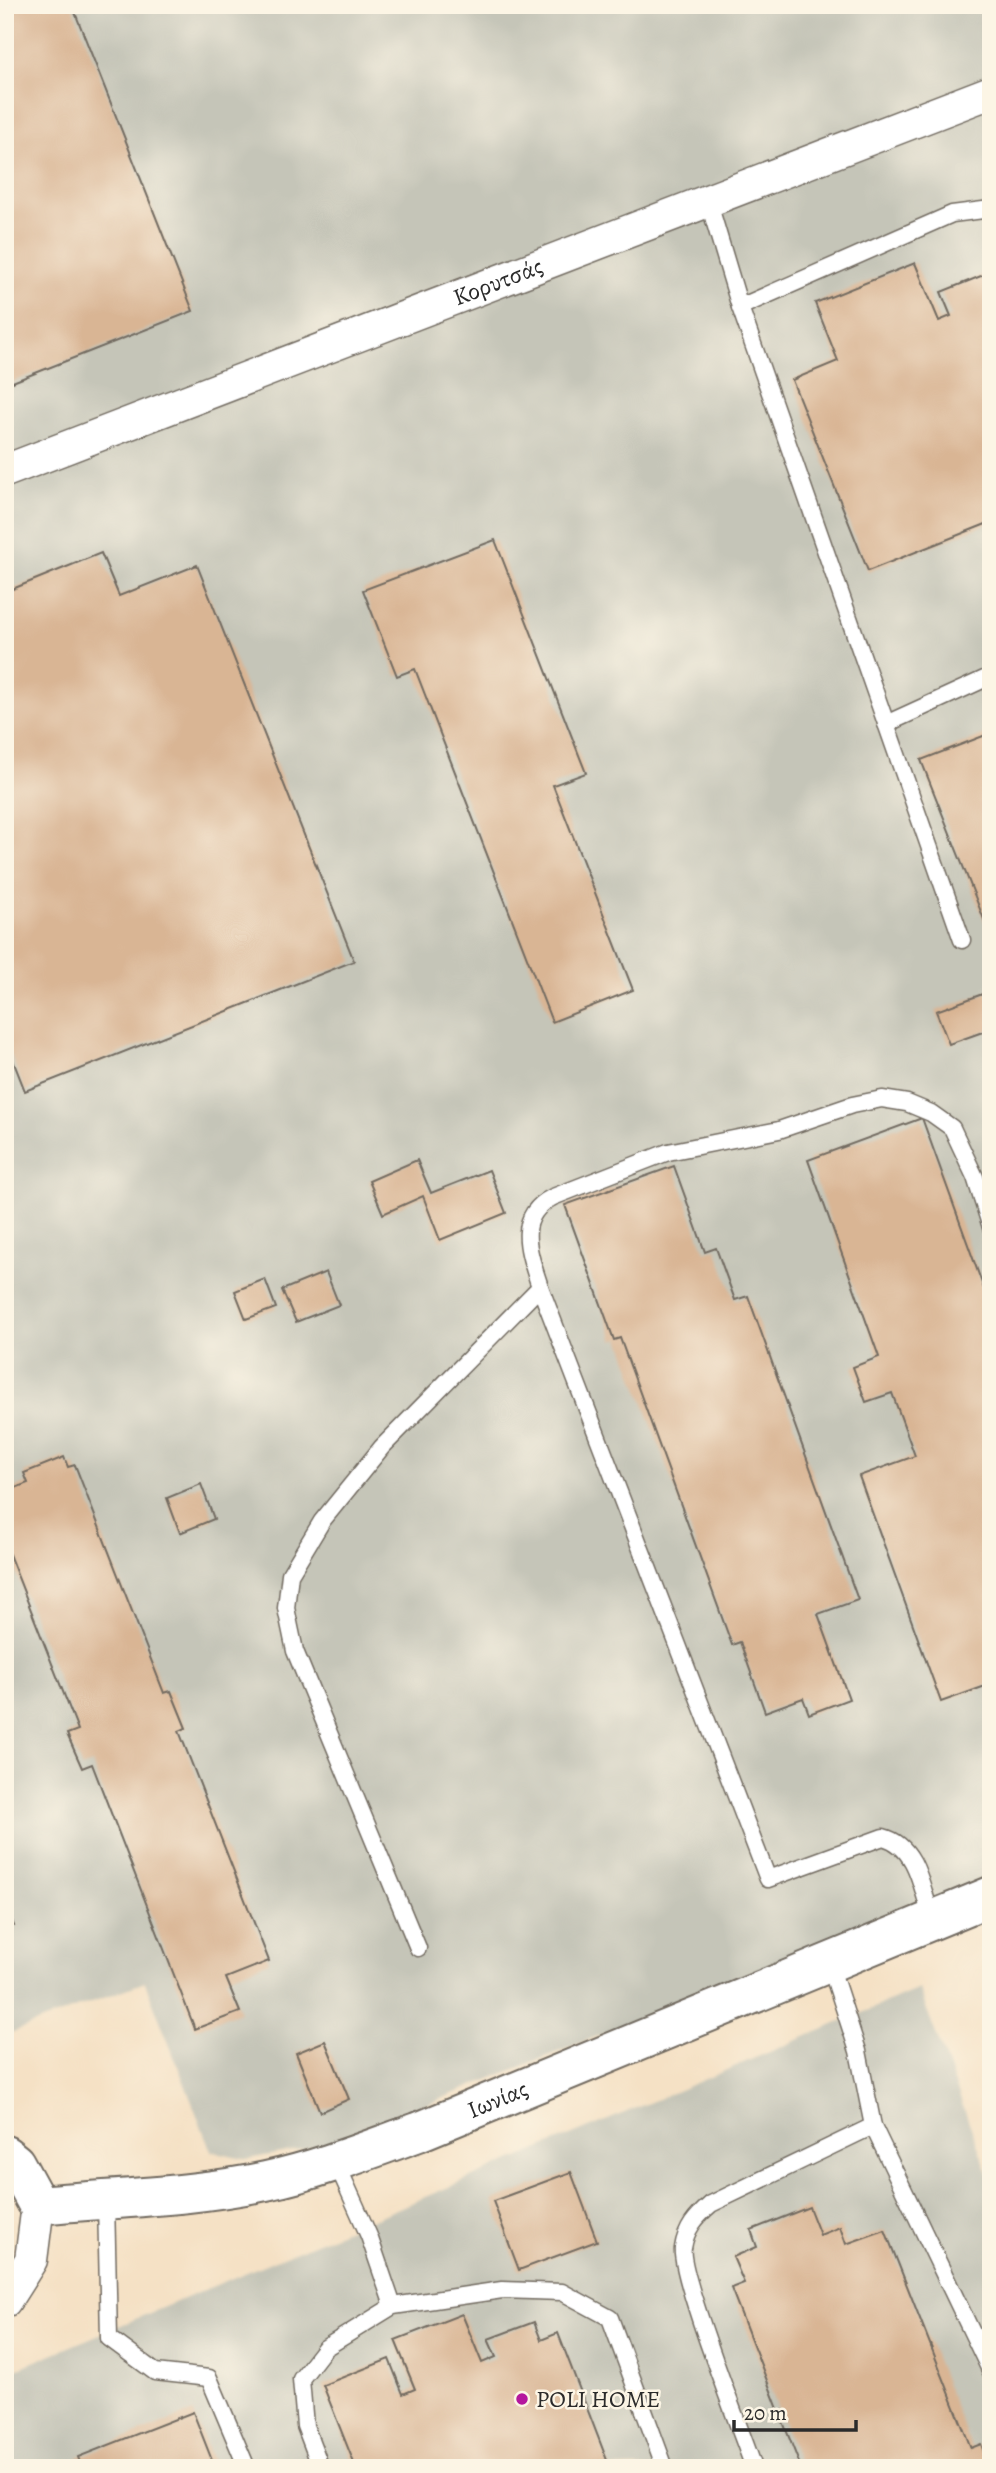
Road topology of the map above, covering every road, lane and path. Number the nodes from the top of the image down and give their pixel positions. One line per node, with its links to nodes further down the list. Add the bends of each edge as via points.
1 (991, 92): 2 (street, Κορυτσάς)
2 (708, 200): 4 (lane); 5 (street, Κορυτσάς)
3 (991, 209): 4 (lane, via 952,214)
4 (740, 307): 7 (lane)
5 (5, 471)
6 (991, 676): 7 (lane)
7 (886, 724): 8 (lane)
8 (962, 940)
9 (991, 1227): 10 (lane, via 975,1177 951,1128 931,1113 882,1099 779,1130 668,1152 548,1200 531,1222 526,1239)
10 (540, 1287): 12 (lane, via 768,1878 883,1837 904,1846 911,1856); 13 (lane, via 382,1447 322,1521 290,1574 286,1608 295,1651)
11 (991, 1896): 12 (street, Ιωνίας)
12 (932, 1920): 14 (street, Ιωνίας)
13 (418, 1948)
14 (830, 1962): 15 (lane, via 858,2051); 17 (street, Ιωνίας)
15 (873, 2126): 22 (lane); 26 (lane, via 711,2204 692,2220 682,2250 692,2290)
16 (5, 2155): 19 (street, via 15,2163)
17 (336, 2162): 18 (street, Ιωνίας, via 265,2181); 21 (lane)
18 (106, 2199): 19 (street, Ιωνίας); 23 (lane, via 108,2338 155,2372 209,2378)
19 (38, 2205): 20 (street, via 31,2260)
20 (5, 2301)
21 (393, 2306): 24 (lane, via 325,2348 302,2379 304,2426); 25 (lane, via 502,2290 562,2292 610,2318)
22 (991, 2372)
23 (247, 2468)
24 (321, 2468)
25 (665, 2468)
26 (754, 2468)

